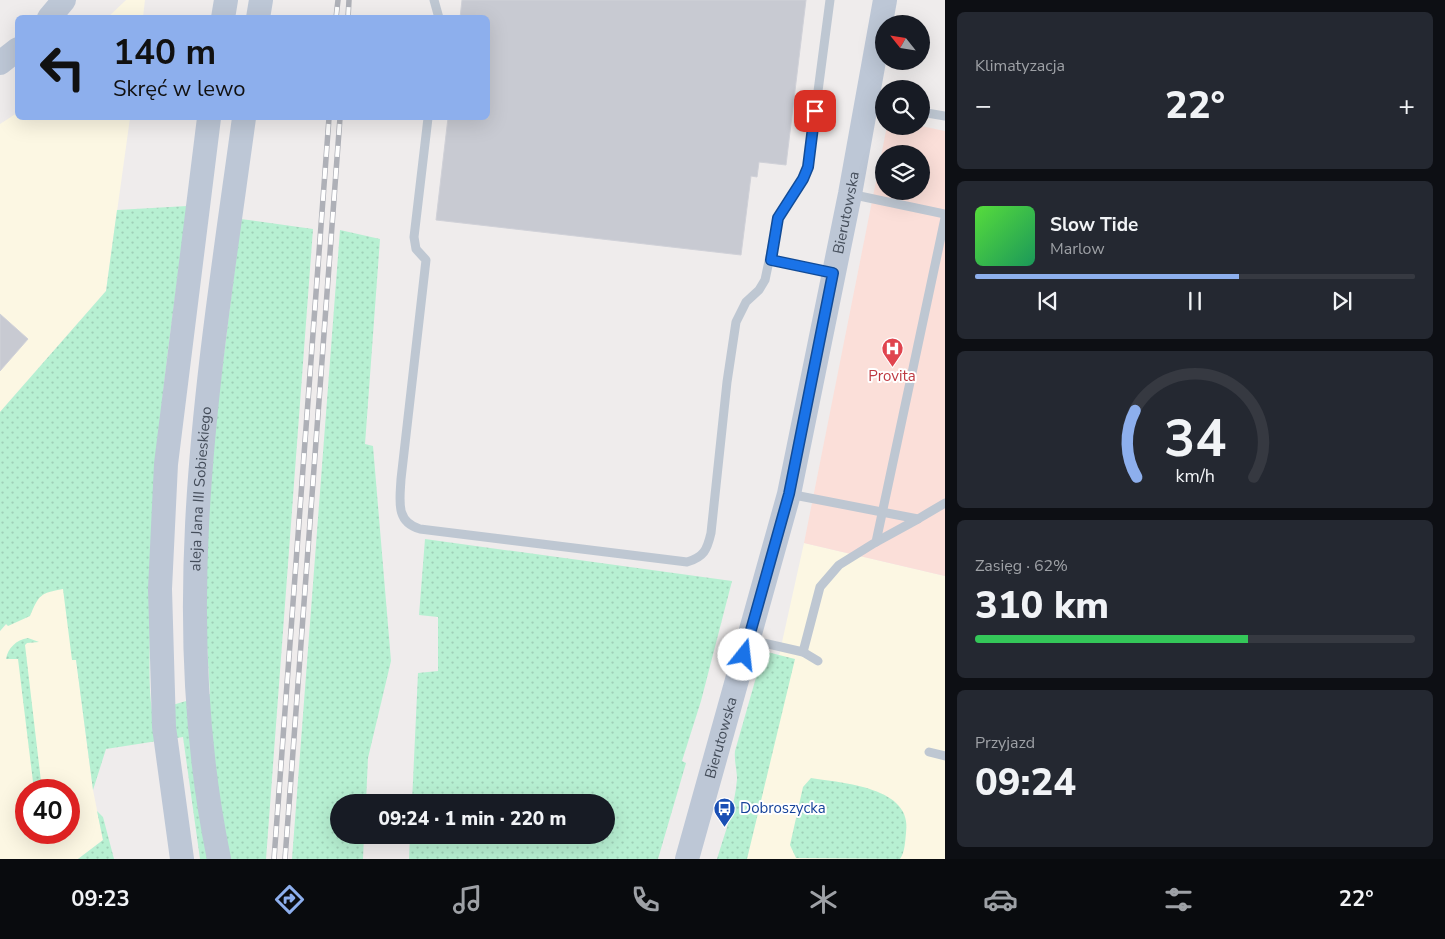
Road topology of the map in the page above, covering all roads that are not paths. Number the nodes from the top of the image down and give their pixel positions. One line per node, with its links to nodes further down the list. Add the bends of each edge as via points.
1 (64, 0): 7 (main road)
2 (226, 0): 8 (main road)
3 (261, 0): 9 (main road)
4 (434, 0): 10 (lane)
5 (830, 0): 23 (lane, via 808,167 778,218)
6 (886, 0): 13 (main road, Bierutowska)
7 (51, 15)
8 (224, 15)
9 (258, 15)
10 (438, 15)
11 (15, 51): 12 (main road)
12 (0, 63)
13 (878, 80)
14 (875, 106): 20 (main road, Bierutowska)
15 (930, 114): 16 (lane)
16 (945, 116)
17 (210, 120): 35 (main road, via 166,464 160,589 163,708 171,792)
18 (244, 120): 36 (main road, aleja Jana III Sobieskiego, via 198,475 193,590 197,698)
19 (428, 120): 23 (lane, via 414,237 416,249 426,260 399,502 408,526 687,562 698,558 707,548 712,533 736,322 746,302 762,286)
20 (850, 194): 21 (lane); 24 (main road, Bierutowska)
21 (945, 214)
22 (945, 218): 27 (lane)
23 (771, 260): 24 (lane)
24 (833, 273): 25 (main road, Bierutowska)
25 (789, 494): 27 (lane); 30 (main road, Bierutowska)
26 (945, 503): 28 (lane)
27 (883, 512): 28 (lane); 29 (lane)
28 (918, 519): 29 (lane)
29 (876, 542): 31 (lane, via 839,565 820,587)
30 (749, 639): 31 (lane); 37 (main road, Bierutowska)
31 (803, 652): 32 (lane)
32 (818, 661)
33 (929, 752): 34 (lane)
34 (945, 756)
35 (182, 859)
36 (218, 859)
37 (687, 859)

